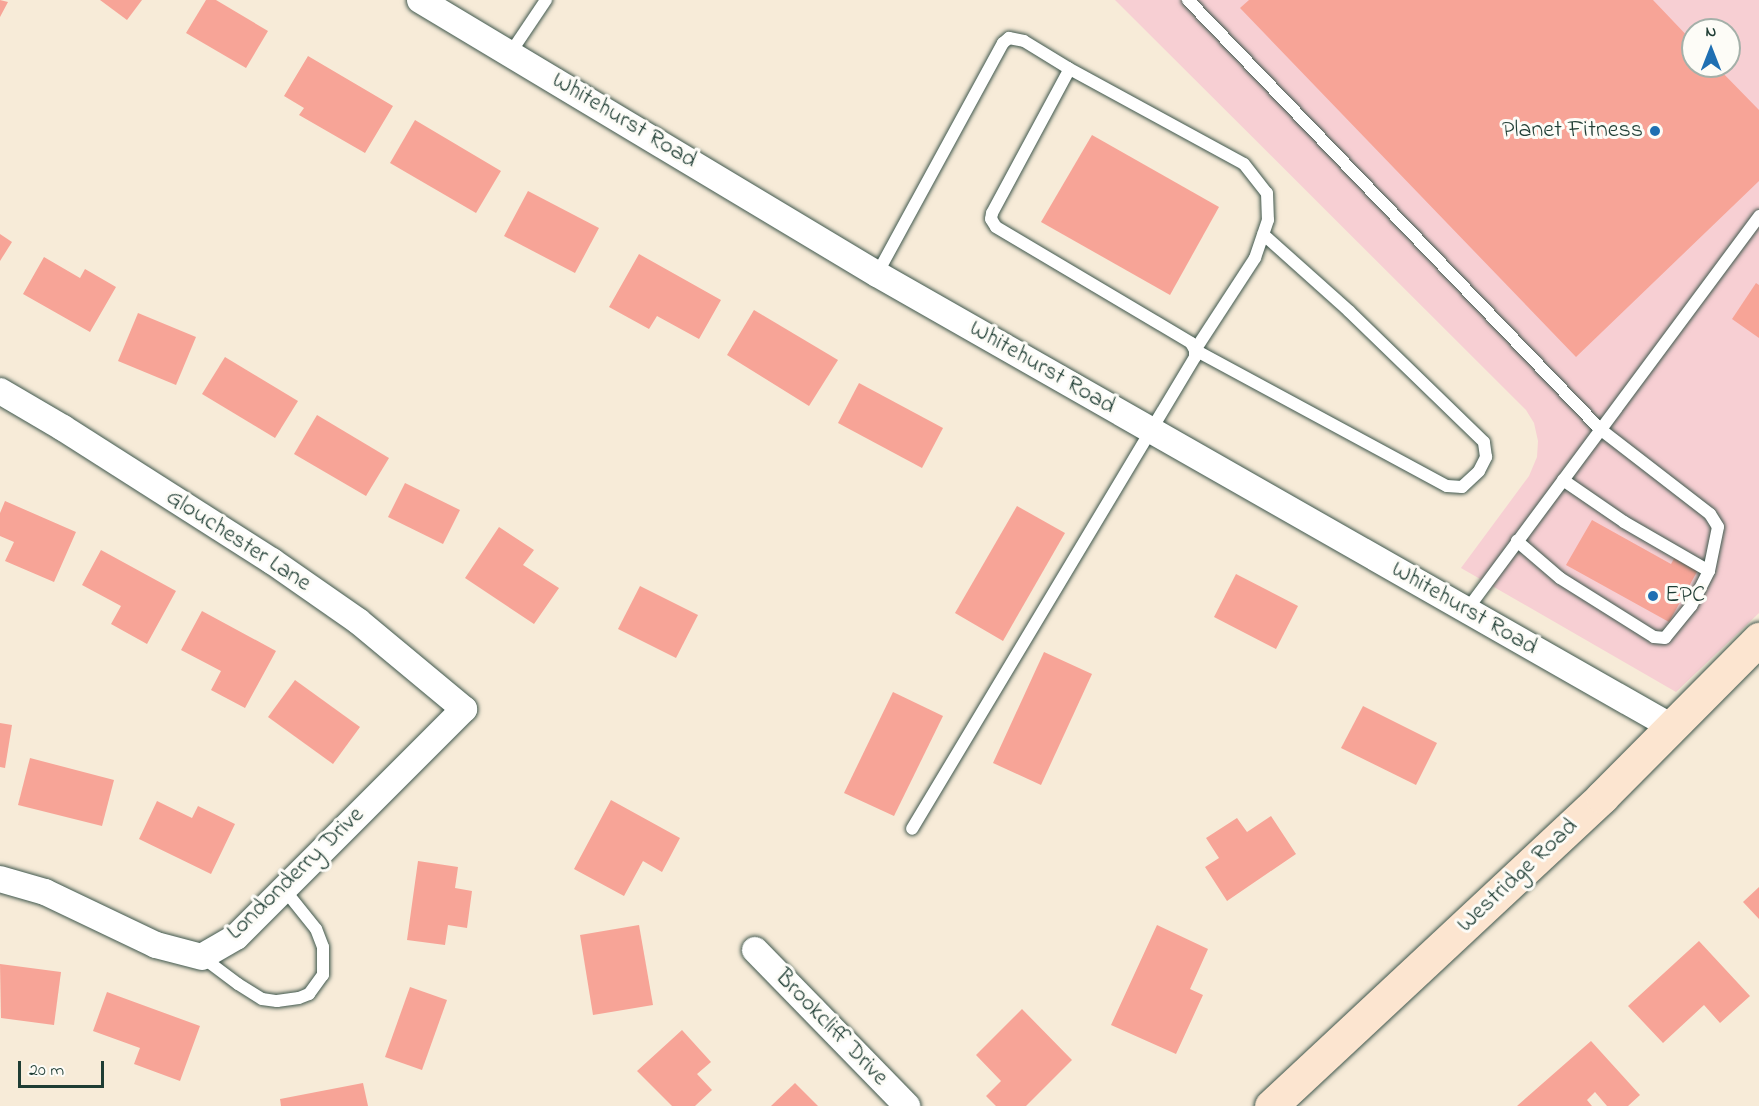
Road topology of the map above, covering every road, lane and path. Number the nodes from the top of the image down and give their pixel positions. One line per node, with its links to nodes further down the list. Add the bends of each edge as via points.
1 (420, 0): 4 (street, Whitehurst Road)
2 (546, 0): 4 (lane)
3 (1188, 0): 11 (lane)
4 (510, 52): 8 (street, Whitehurst Road)
5 (1068, 68): 7 (lane, via 1244,164 1267,193 1268,220); 8 (lane, via 1024,41 1010,38 1003,43); 9 (lane, via 991,219 996,227 1191,343)
6 (1759, 216): 11 (lane)
7 (1263, 234): 9 (lane, via 1255,258); 9 (lane, via 1484,442 1486,457 1479,471 1462,487 1447,486)
8 (877, 274): 12 (street, Whitehurst Road)
9 (1195, 350): 12 (lane, via 1195,357)
10 (0, 391): 18 (street, Glouchester Lane, via 272,561 358,621)
11 (1600, 429): 13 (lane); 15 (lane, via 1710,514 1718,527)
12 (1152, 430): 16 (street, Whitehurst Road); 20 (lane)
13 (1563, 480): 14 (lane); 15 (lane, via 1624,522)
14 (1517, 541): 15 (lane, via 1560,578 1653,637 1665,638 1691,606); 16 (lane)
15 (1709, 571)
16 (1466, 611): 19 (street, Whitehurst Road)
17 (1759, 639): 19 (main road, Westridge Road)
18 (464, 710): 22 (street, Londonderry Drive)
19 (1670, 726): 26 (main road, Westridge Road, via 1602,797)
20 (912, 830)
21 (0, 879): 24 (street, Londonderry Drive, via 45,892 156,945)
22 (284, 889): 24 (street, Londonderry Drive, via 236,937); 24 (lane, via 316,929 323,947 323,975 309,994 277,1001 262,999)
23 (755, 950): 25 (street, Brookcliff Drive)
24 (202, 957)
25 (907, 1106)
26 (1271, 1106)

